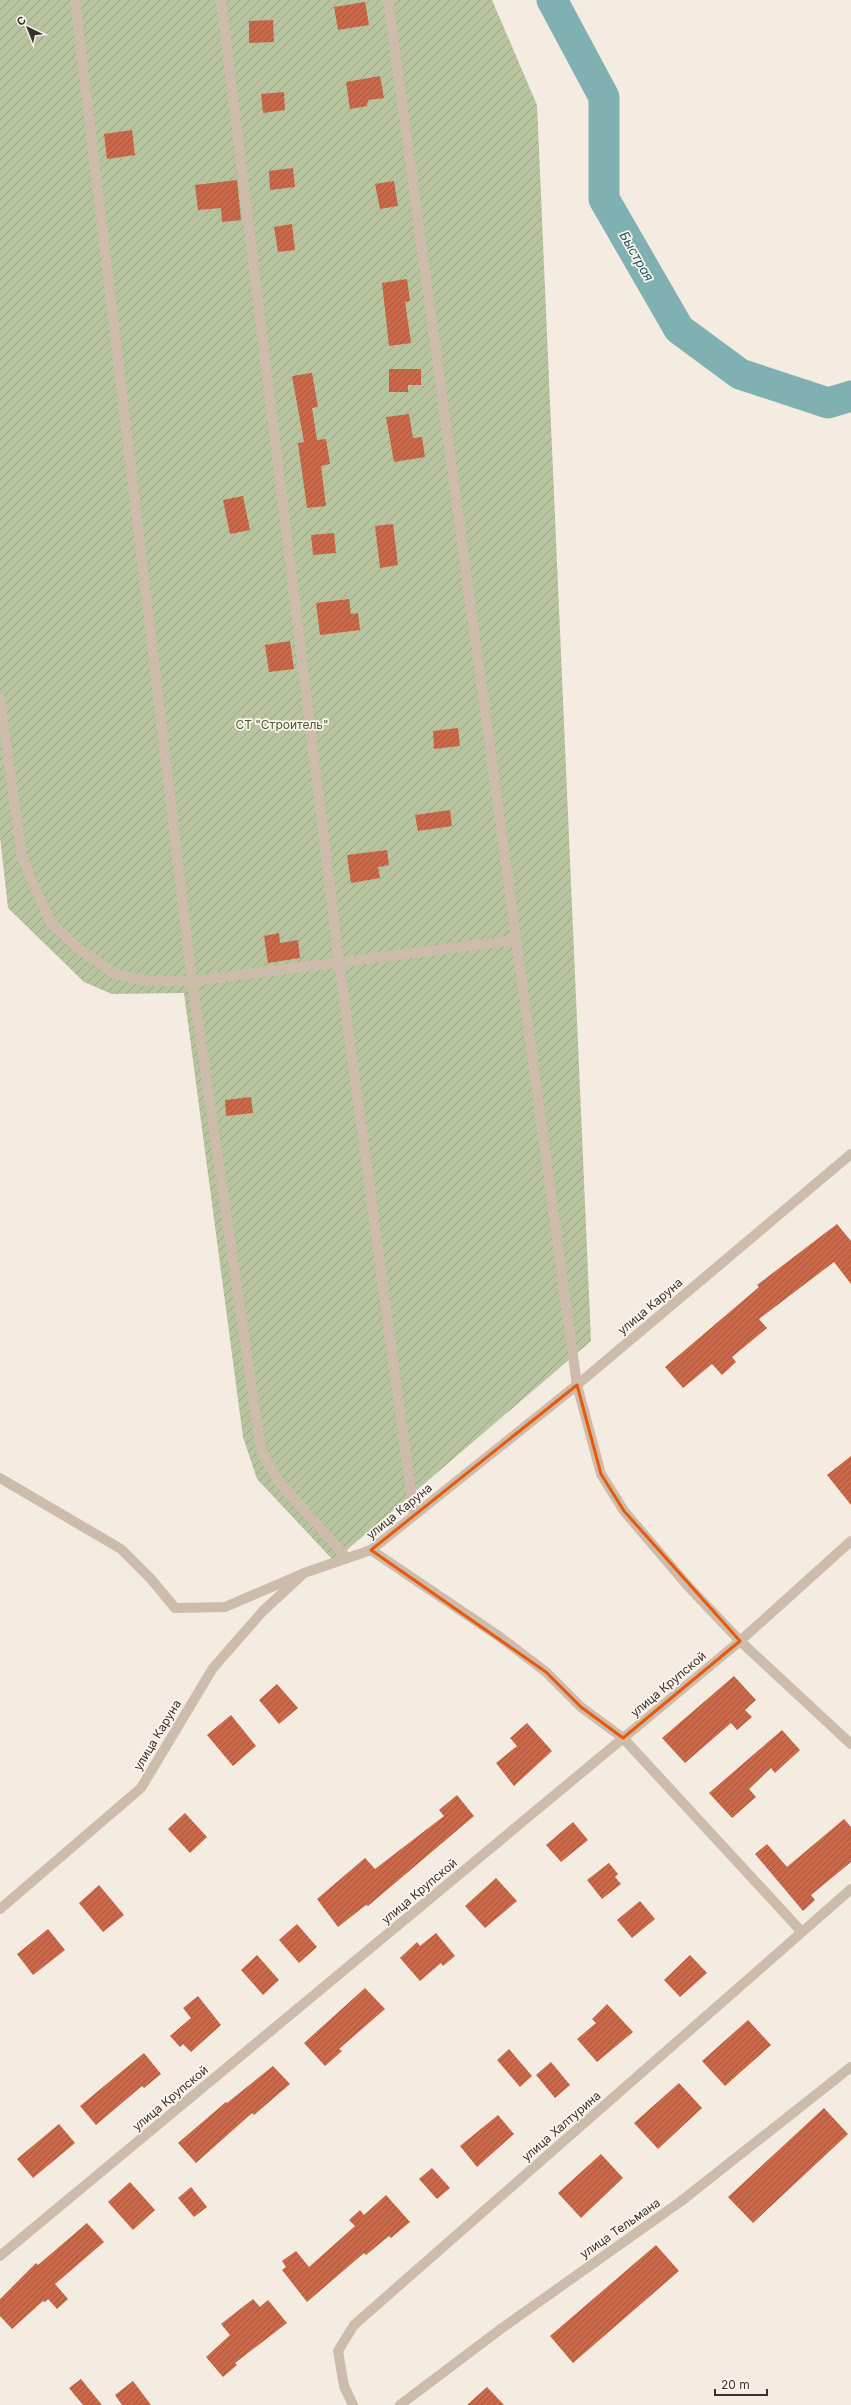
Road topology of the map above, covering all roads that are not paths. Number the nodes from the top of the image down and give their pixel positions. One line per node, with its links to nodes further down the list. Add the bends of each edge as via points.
1 (75, 0): 7 (street)
2 (221, 0): 6 (street)
3 (388, 0): 5 (street)
4 (0, 698): 7 (street, via 22,858 52,923 78,948 115,974 148,981)
5 (516, 940): 6 (street); 9 (street)
6 (338, 962): 7 (street); 11 (street)
7 (192, 981): 14 (street, via 260,1451 279,1482)
8 (851, 1154): 9 (street, улица Каруна)
9 (576, 1385): 11 (street, улица Каруна); 16 (street, via 601,1474 624,1511 687,1586)
10 (0, 1478): 15 (street, via 120,1549 152,1579 175,1608 225,1607)
11 (414, 1516): 13 (street, улица Каруна)
12 (851, 1541): 16 (street, улица Крупской)
13 (371, 1550): 14 (street, улица Каруна); 17 (street, via 500,1637 546,1672 581,1707)
14 (347, 1558): 15 (street, улица Каруна)
15 (304, 1573): 20 (street, улица Каруна, via 263,1611 213,1668 141,1788)
16 (740, 1641): 17 (street, улица Крупской); 18 (street)
17 (623, 1738): 21 (street); 23 (street, улица Крупской)
18 (851, 1744)
19 (851, 1889): 21 (street, улица Халтурина)
20 (0, 1909)
21 (801, 1932): 24 (street, улица Халтурина, via 354,2325 338,2351 344,2386)
22 (851, 2067): 25 (street, улица Тельмана, via 680,2202 502,2328)
23 (0, 2256)
24 (353, 2405)
25 (400, 2405)

